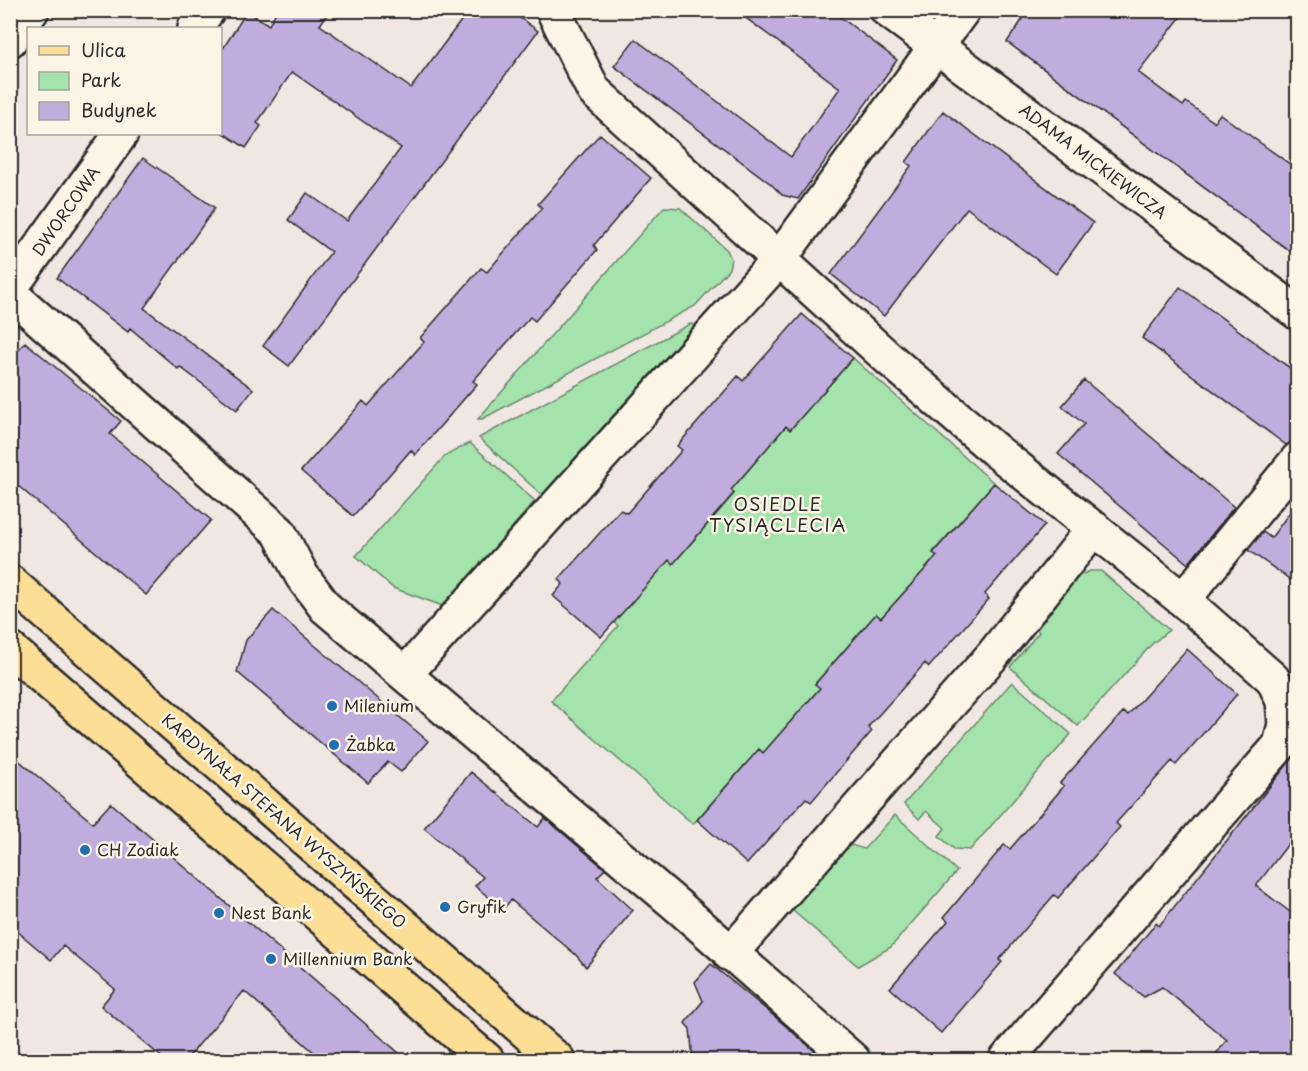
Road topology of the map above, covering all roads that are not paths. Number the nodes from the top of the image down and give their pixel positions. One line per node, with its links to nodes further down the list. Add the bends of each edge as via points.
1 (32, 10): 7 (street)
2 (208, 10): 6 (street)
3 (552, 10): 10 (street, via 594,91)
4 (887, 10): 8 (street, ADAMA MICKIEWICZA)
5 (963, 10): 8 (street)
6 (196, 27)
7 (10, 40)
8 (938, 46): 10 (street); 13 (street, ADAMA MICKIEWICZA)
9 (119, 135): 11 (street, DWORCOWA)
10 (780, 258): 15 (street, via 897,366); 19 (street)
11 (10, 289)
12 (10, 294): 19 (street, via 279,532 302,576 326,608)
13 (1298, 313)
14 (1298, 459): 17 (street)
15 (1094, 528): 17 (street); 20 (street, via 992,656)
16 (10, 582): 22 (main road, KARDYNAŁA STEFANA WYSZYŃSKIEGO)
17 (1183, 600): 24 (street, via 1273,679 1283,701 1286,724 1280,745)
18 (10, 650): 21 (main road)
19 (405, 674): 20 (street)
20 (730, 954): 23 (street)
21 (487, 1060)
22 (558, 1060)
23 (853, 1060)
24 (1006, 1060)

